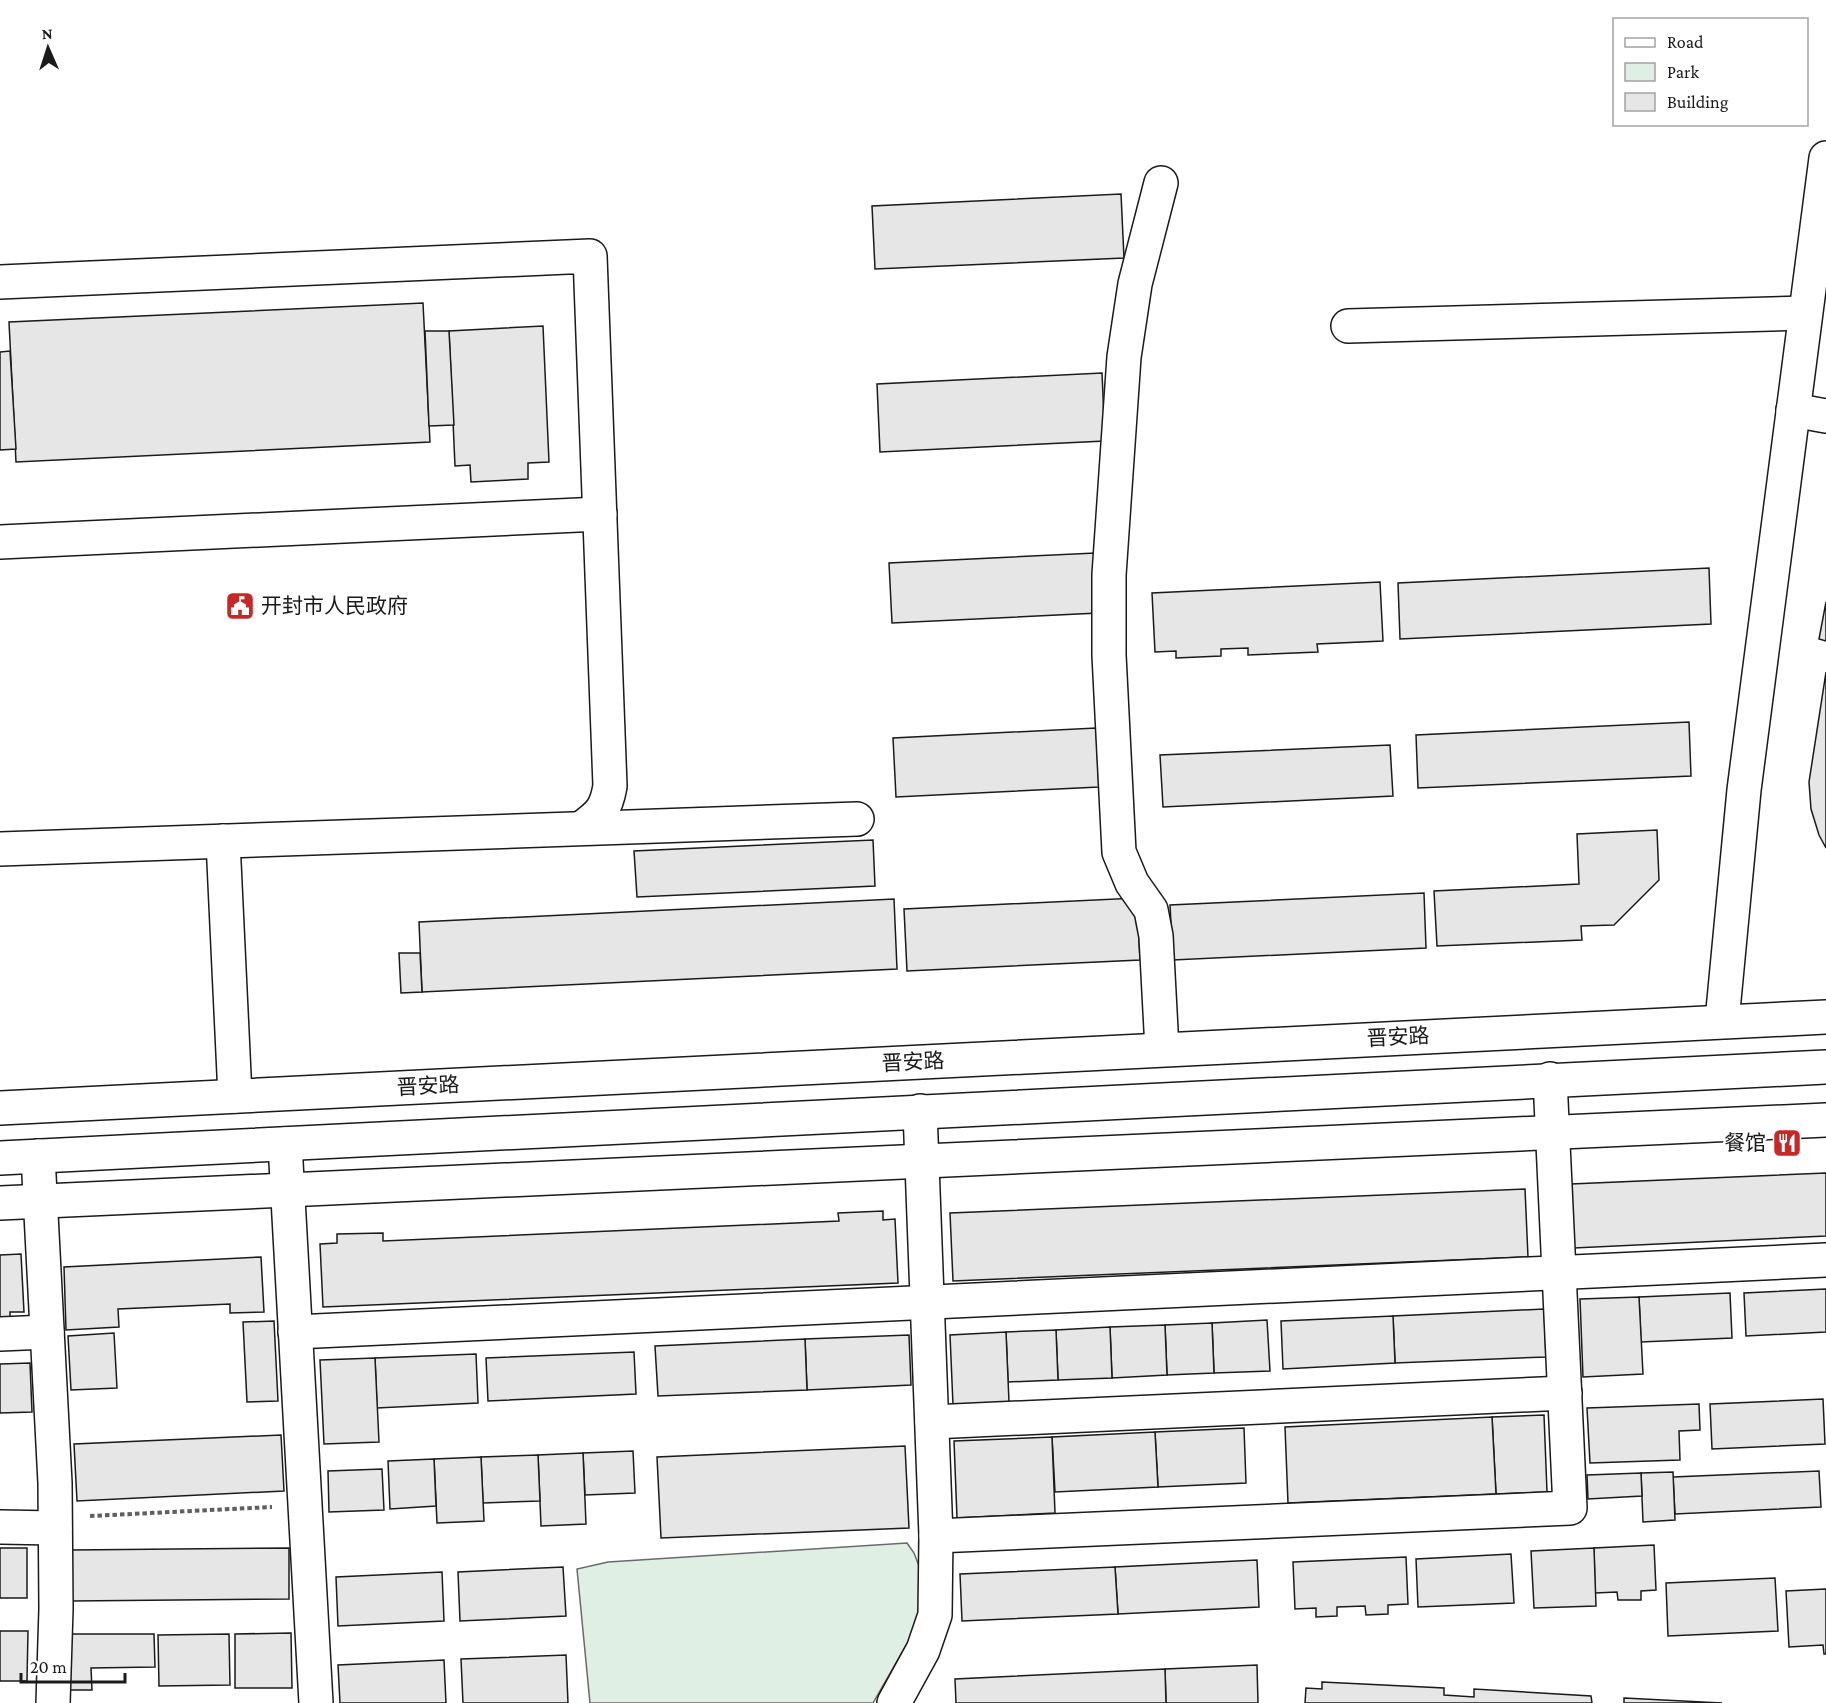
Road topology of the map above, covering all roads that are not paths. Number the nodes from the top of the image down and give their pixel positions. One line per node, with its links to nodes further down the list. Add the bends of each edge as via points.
1 (1826, 158): 4 (main road)
2 (1161, 183): 16 (main road, via 1135,284 1124,357 1109,575 1109,655 1119,852 1132,883 1151,910)
3 (0, 282): 8 (main road, via 590,256)
4 (1806, 313): 5 (main road); 6 (main road)
5 (1348, 326)
6 (1793, 410): 7 (main road); 15 (main road, via 1744,790)
7 (1826, 416)
8 (600, 514): 9 (main road); 11 (main road, via 610,786 607,802)
9 (0, 542)
10 (857, 819): 11 (main road)
11 (582, 828): 12 (main road)
12 (223, 841): 13 (main road); 19 (main road)
13 (0, 849)
14 (1826, 1017): 15 (main road, 晋安路)
15 (1722, 1021): 16 (main road, 晋安路)
16 (1162, 1049): 19 (main road, 晋安路)
17 (1826, 1067): 18 (main road)
18 (1550, 1080): 21 (main road); 23 (main road)
19 (236, 1096): 20 (main road, 晋安路)
20 (0, 1108)
21 (920, 1111): 24 (main road); 27 (main road)
22 (1826, 1120): 23 (main road)
23 (1553, 1132): 27 (main road); 32 (main road)
24 (285, 1143): 25 (main road); 28 (main road)
25 (38, 1156): 26 (main road); 29 (main road)
26 (0, 1158)
27 (922, 1161): 28 (main road); 33 (main road)
28 (287, 1190): 29 (main road); 35 (main road)
29 (41, 1201): 30 (main road); 34 (main road)
30 (0, 1203)
31 (1826, 1260): 32 (main road)
32 (1559, 1273): 33 (main road); 37 (main road)
33 (927, 1302): 35 (main road); 38 (main road)
34 (47, 1332): 36 (main road); 40 (main road)
35 (295, 1332): 43 (main road)
36 (0, 1334)
37 (1564, 1393): 38 (main road); 41 (main road, via 1570,1508)
38 (932, 1422): 41 (main road)
39 (0, 1527): 40 (main road)
40 (55, 1528): 42 (main road)
41 (936, 1536): 44 (main road, via 935,1615 923,1650)
42 (52, 1703)
43 (316, 1703)
44 (894, 1703)

